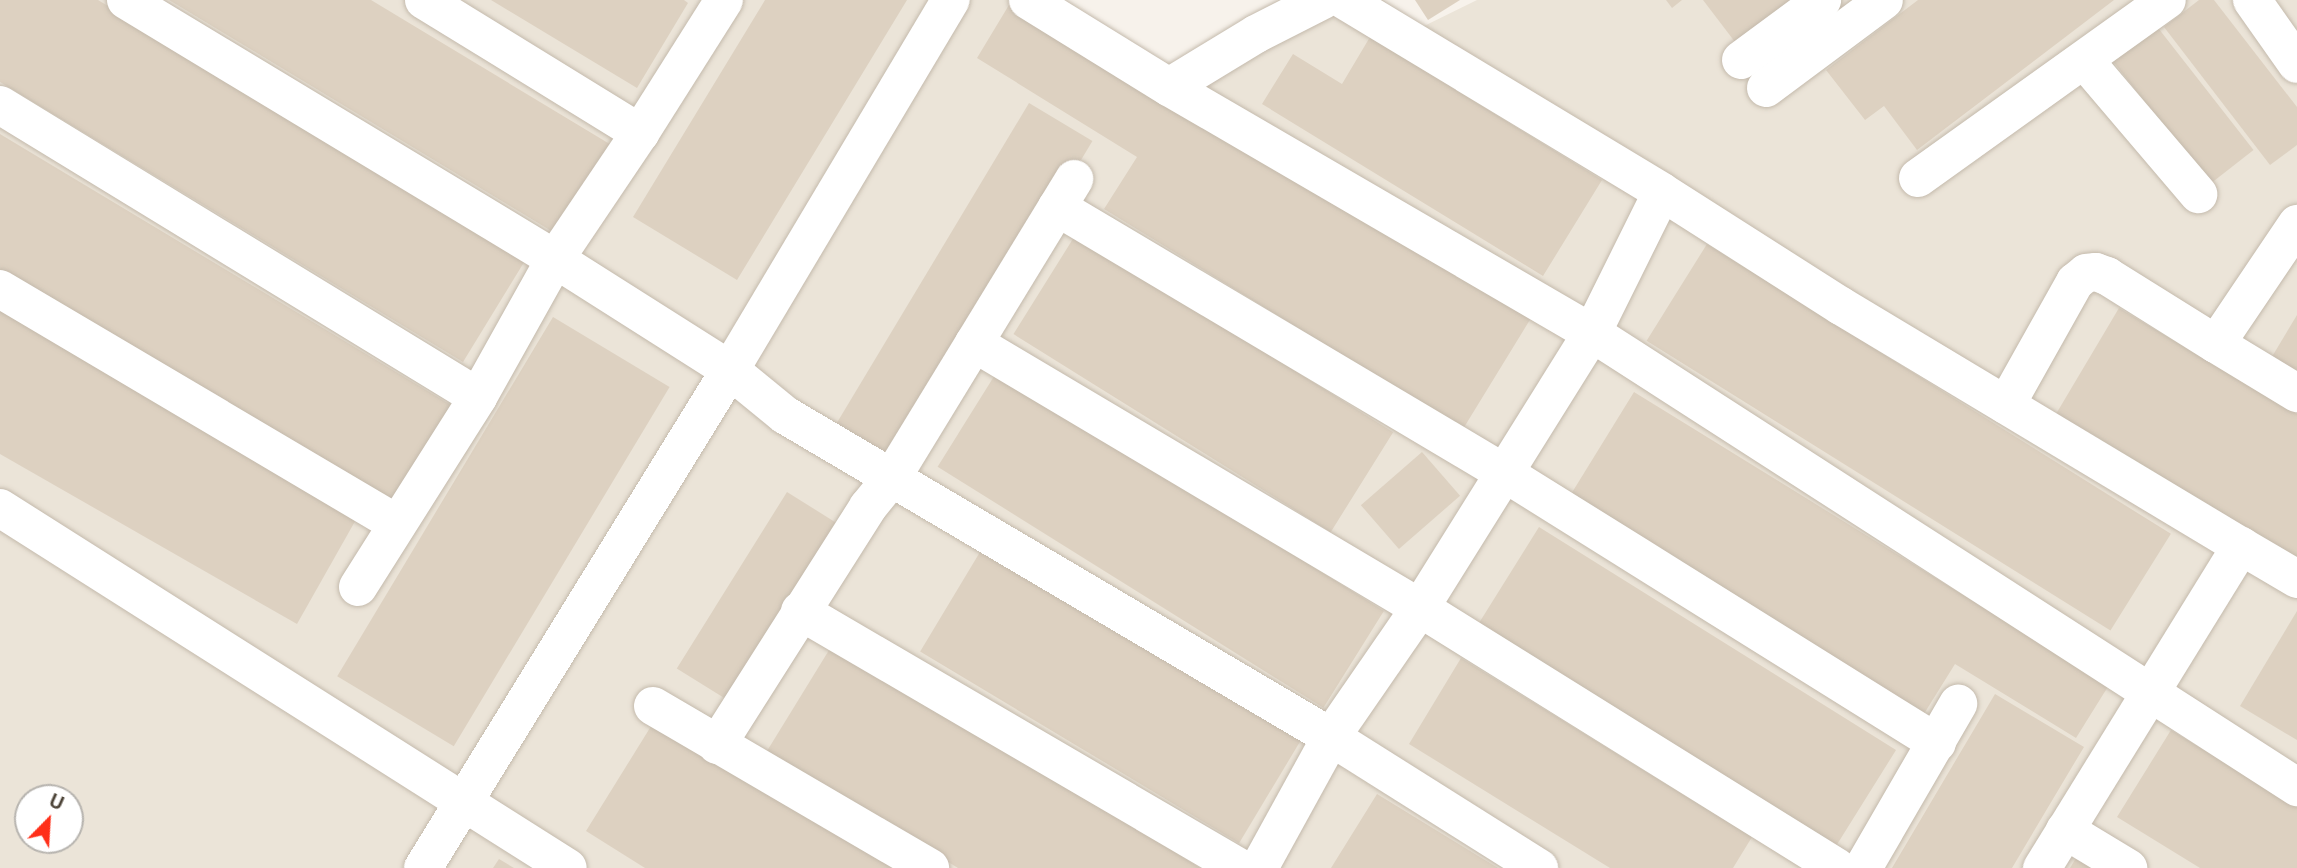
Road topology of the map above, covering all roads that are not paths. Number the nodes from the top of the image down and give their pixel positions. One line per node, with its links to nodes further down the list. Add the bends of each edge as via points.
1 (126, 0): 21 (street)
2 (424, 0): 16 (street)
3 (724, 0): 16 (street)
4 (951, 0): 26 (street)
5 (1028, 0): 14 (street)
6 (1323, 0): 14 (street)
7 (1344, 0): 18 (street)
8 (1822, 0): 9 (street, via 1766,65)
9 (1884, 0)
10 (2166, 0): 12 (street)
11 (2252, 0): 13 (street)
12 (2085, 61): 17 (street); 19 (street)
13 (2297, 64)
14 (1169, 87): 23 (street)
15 (0, 105): 28 (street)
16 (640, 133): 21 (street)
17 (1918, 178)
18 (1662, 192): 23 (street); 29 (street)
19 (2198, 194)
20 (2297, 224): 25 (street)
21 (555, 259): 26 (street); 28 (street)
22 (0, 289): 33 (street)
23 (1592, 332): 30 (street); 39 (street)
24 (974, 343): 30 (street, via 1066,193); 31 (street); 37 (street)
25 (2216, 344): 27 (street); 29 (street, via 2107,276 2086,273 2076,282)
26 (730, 370): 31 (street, via 785,415); 46 (street)
27 (2297, 393)
28 (478, 397): 33 (street)
29 (2006, 405): 34 (street)
30 (1506, 474): 37 (street); 43 (street)
31 (893, 476): 38 (street); 42 (street)
32 (0, 508): 46 (street)
33 (396, 523): 36 (street)
34 (2241, 546): 35 (street); 39 (street)
35 (2297, 579)
36 (358, 587)
37 (1420, 608): 42 (street); 54 (street)
38 (800, 611): 44 (street); 51 (street)
39 (2149, 692): 45 (street); 47 (street)
40 (1958, 704): 43 (street)
41 (653, 706): 44 (street)
42 (1331, 737): 52 (street); 53 (street)
43 (1937, 743): 55 (street)
44 (717, 746): 50 (street)
45 (2297, 787)
46 (463, 803): 48 (street); 49 (street)
47 (2065, 830): 56 (street); 57 (street)
48 (423, 868)
49 (568, 868)
50 (930, 868)
51 (1240, 868)
52 (1259, 868)
53 (1539, 868)
54 (1837, 868)
55 (1863, 868)
56 (2042, 868)
57 (2128, 868)

